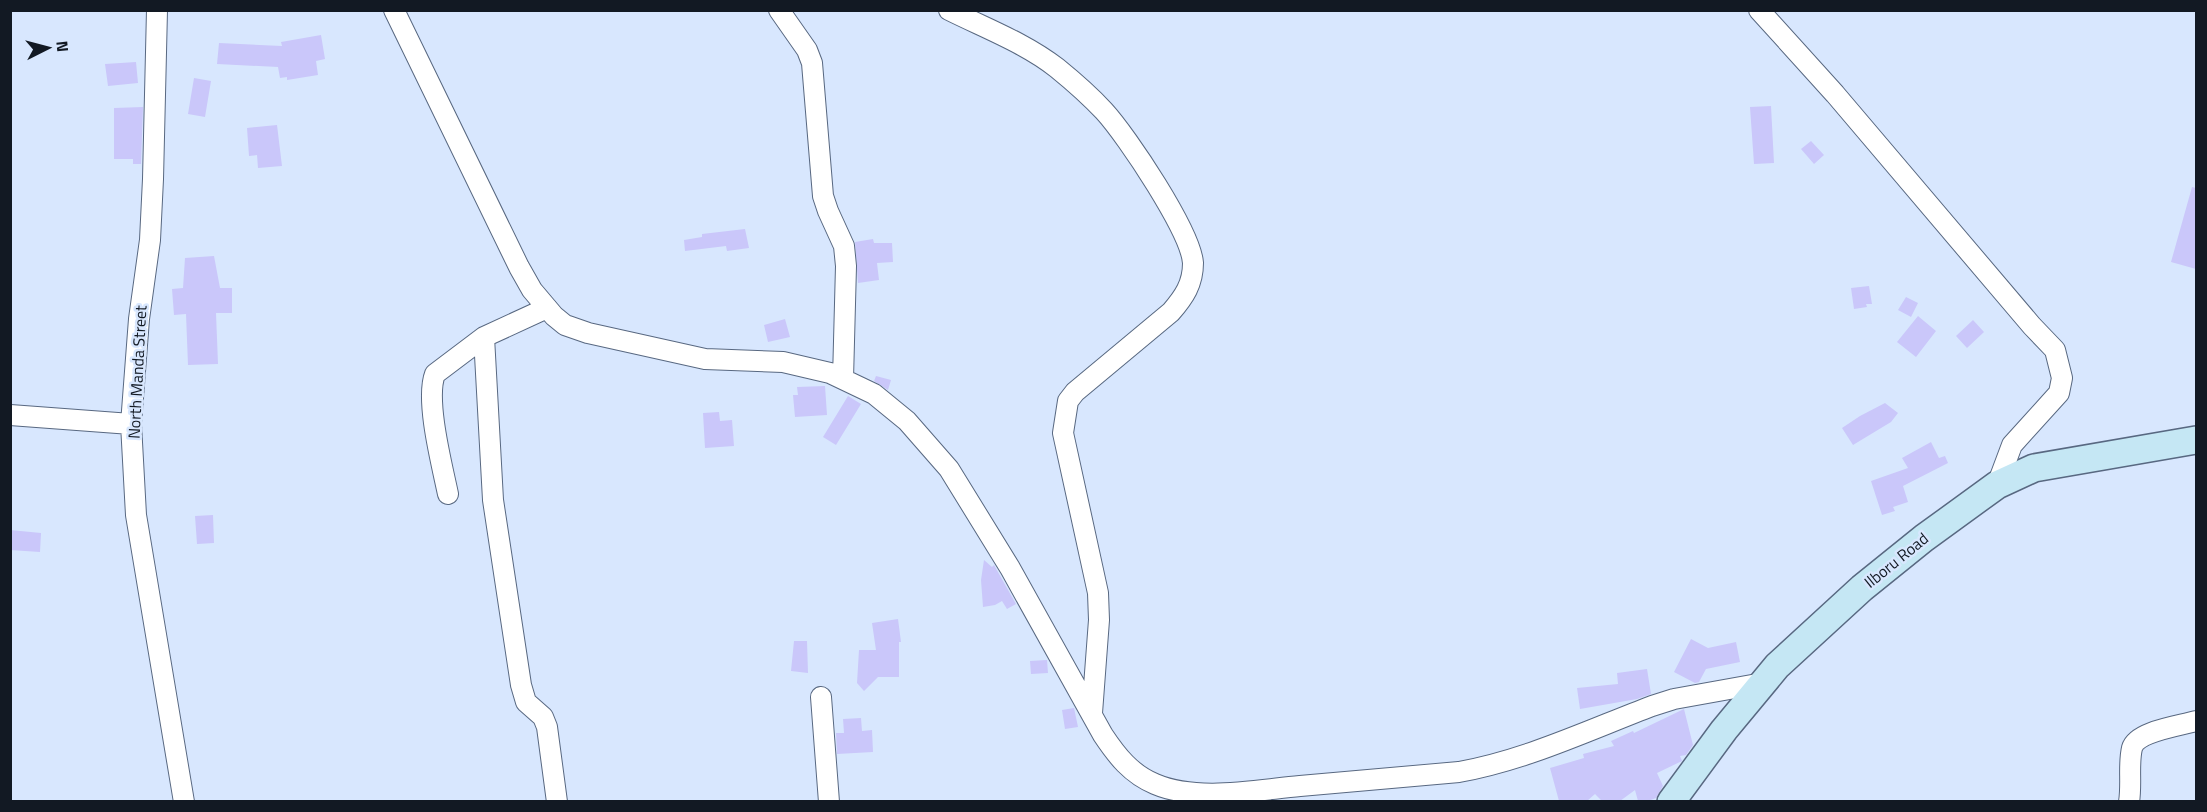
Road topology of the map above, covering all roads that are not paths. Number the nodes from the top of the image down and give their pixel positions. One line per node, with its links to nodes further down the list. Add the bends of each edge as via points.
1 (156, 10): 10 (street, North Manda Street, via 150,230)
2 (394, 10): 6 (street, via 519,267)
3 (779, 10): 8 (street, via 812,63 823,196 844,246)
4 (949, 10): 16 (street, via 1031,50 1106,113 1171,207 1193,262 1185,297 1074,392 1065,412 1063,433 1098,592)
5 (1759, 10): 12 (street, via 2055,350 2062,378 2059,393 2012,445)
6 (547, 308): 7 (street); 8 (street, via 565,325 588,333 705,359 783,362)
7 (484, 337): 13 (street, via 441,368 432,382); 19 (street, via 493,500 520,685 526,702 543,717 547,727)
8 (843, 379): 16 (street, via 874,394 907,421 948,469 1010,568)
9 (10, 415): 10 (street)
10 (131, 424): 18 (street, North Manda Street, via 136,515)
11 (2196, 440): 12 (street, Ilboru Road, via 2034,468)
12 (1997, 485): 14 (street, Ilboru Road, via 1862,588 1777,666)
13 (448, 494)
14 (1763, 684): 16 (street, via 1652,705 1488,767 1217,793 1176,791 1135,773 1119,759); 21 (street, Ilboru Road)
15 (821, 697): 20 (street)
16 (1092, 713)
17 (2196, 721): 22 (street, via 2136,741)
18 (184, 801)
19 (557, 801)
20 (829, 801)
21 (1671, 801)
22 (2129, 801)

